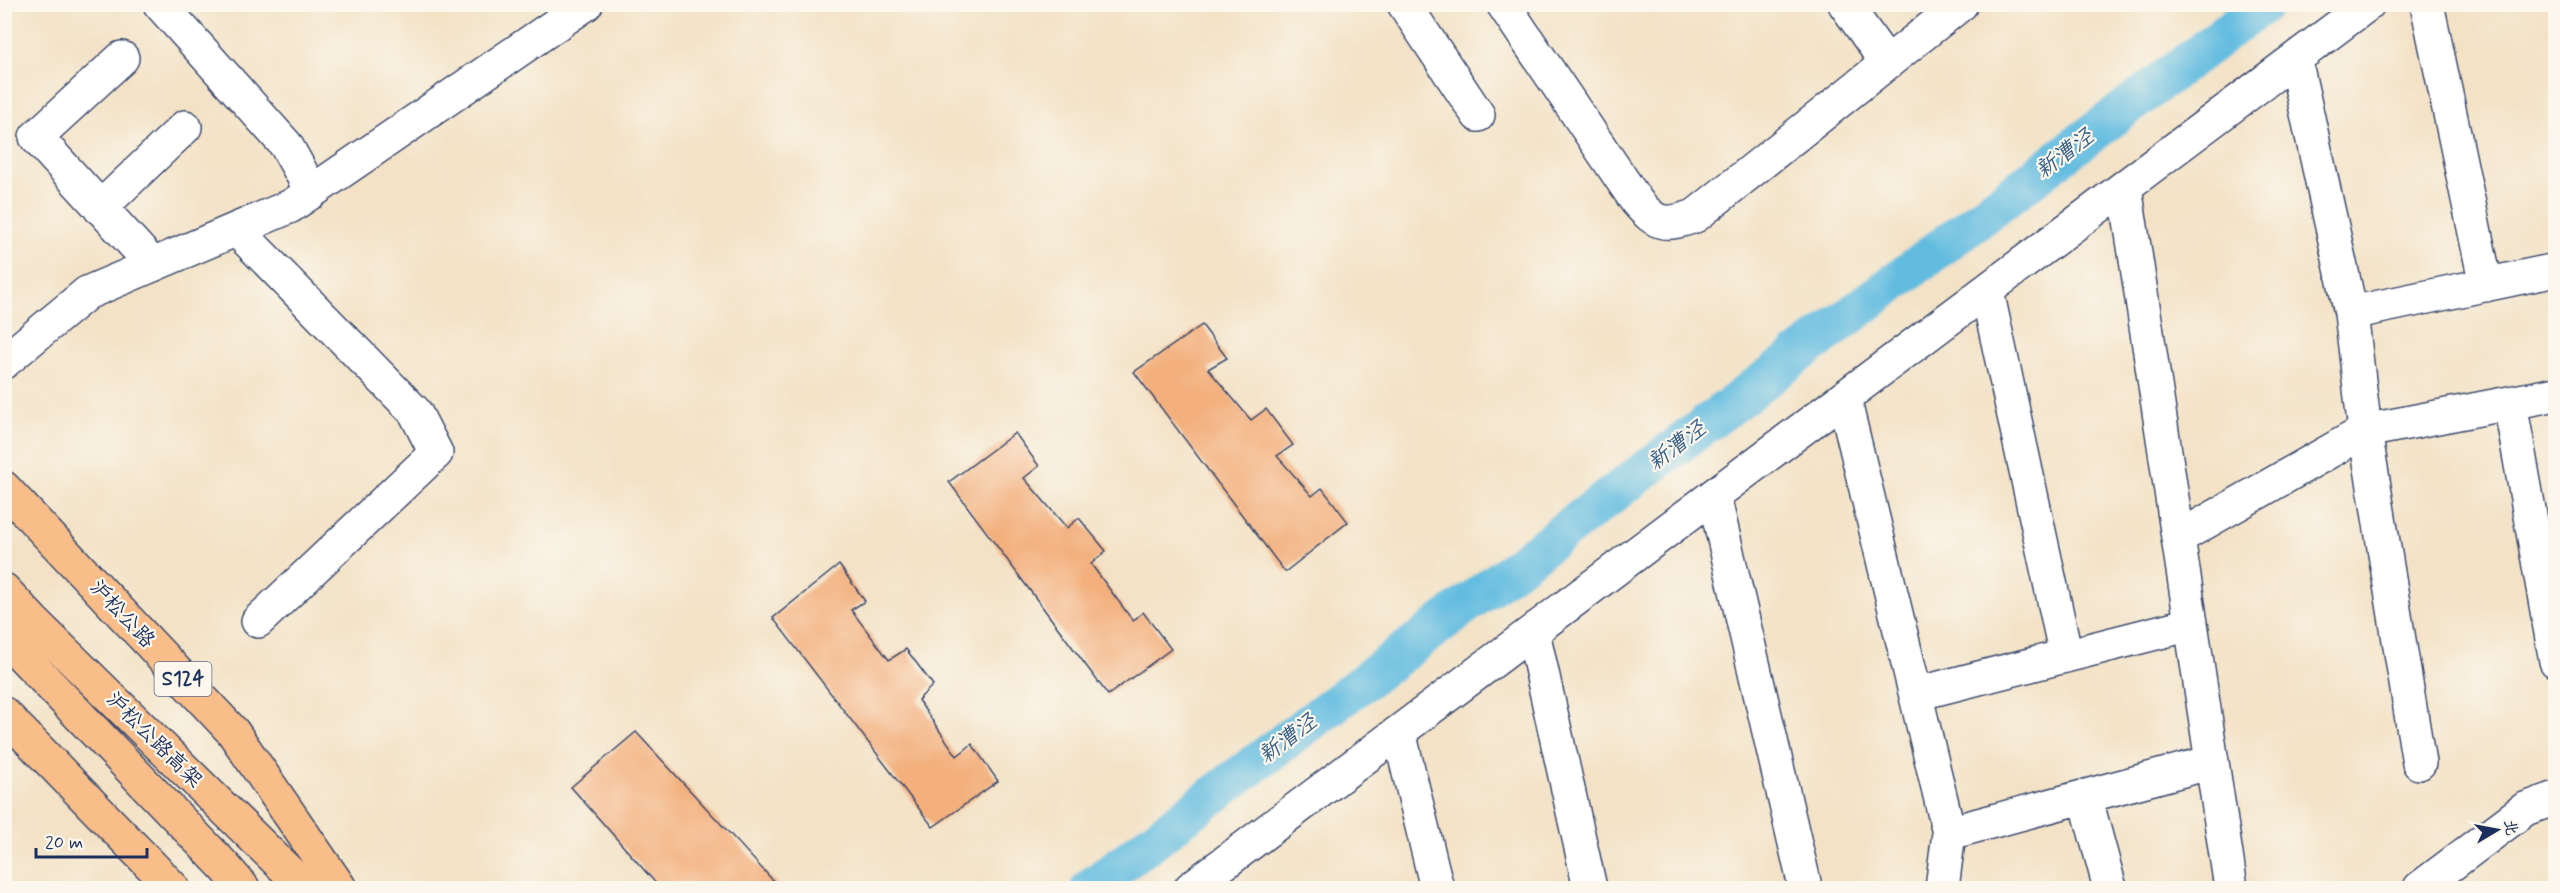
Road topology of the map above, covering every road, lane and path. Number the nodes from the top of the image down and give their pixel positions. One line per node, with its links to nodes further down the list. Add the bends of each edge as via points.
1 (160, 4): 15 (street, via 286,145)
2 (586, 4): 15 (street)
3 (1404, 4): 12 (street)
4 (1503, 4): 11 (street, via 1637,202 1651,218 1672,224 1695,216)
5 (1845, 4): 11 (street)
6 (1961, 4): 11 (street)
7 (2368, 4): 10 (street)
8 (2427, 4): 20 (street)
9 (122, 58): 16 (street, via 36,137)
10 (2295, 60): 14 (street); 22 (street)
11 (1887, 63)
12 (1478, 115)
13 (185, 127): 16 (street)
14 (2125, 188): 21 (street); 30 (street)
15 (312, 192): 17 (street)
16 (100, 207): 18 (street)
17 (237, 230): 18 (street); 32 (street, via 415,412 436,453)
18 (153, 265): 23 (street, via 87,293)
19 (2556, 270): 20 (street)
20 (2486, 285): 22 (street)
21 (1988, 291): 25 (street); 36 (street)
22 (2351, 313): 27 (street)
23 (4, 362)
24 (2556, 394): 26 (street)
25 (1844, 398): 29 (street); 38 (street)
26 (2510, 403): 27 (street); 37 (street)
27 (2365, 431): 30 (street); 42 (street)
28 (4, 488): 50 (main road, 沪松公路 / S124, via 233,732)
29 (1714, 496): 34 (street); 46 (street)
30 (2178, 538): 33 (street)
31 (4, 590): 49 (main road, 沪松公路高架)
32 (258, 621)
33 (2191, 624): 36 (street); 41 (street)
34 (1533, 632): 40 (street); 53 (street)
35 (4, 637): 48 (main road, 沪松公路高架)
36 (2066, 656): 38 (street)
37 (2556, 661)
38 (1916, 694): 45 (street)
39 (4, 714): 47 (main road)
40 (1399, 732): 51 (street); 52 (street)
41 (2212, 762): 43 (street); 56 (street)
42 (2419, 763)
43 (2085, 796): 45 (street); 55 (street)
44 (2556, 798): 57 (street, via 2525,809)
45 (1949, 832): 54 (street)
46 (1796, 886)
47 (173, 888)
48 (243, 888)
49 (305, 888)
50 (340, 888)
51 (1191, 888)
52 (1437, 888)
53 (1590, 888)
54 (1942, 888)
55 (2110, 888)
56 (2231, 888)
57 (2420, 888)

